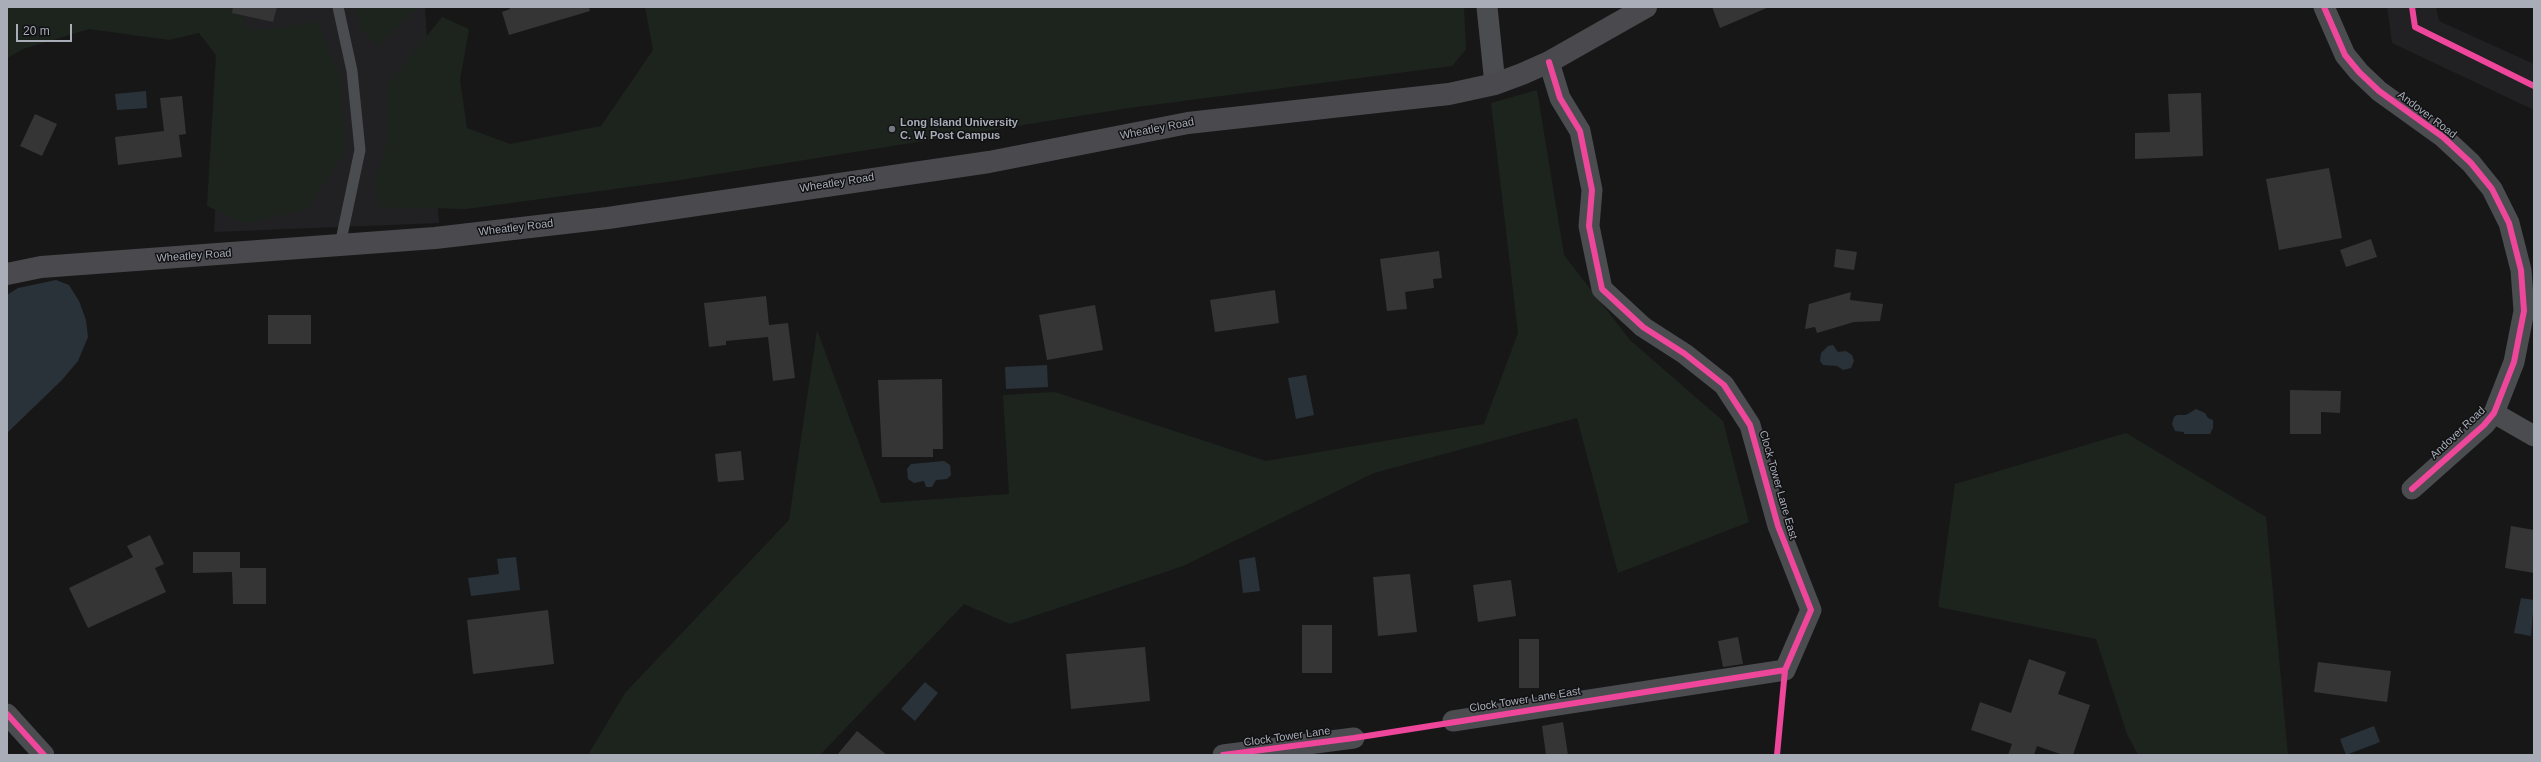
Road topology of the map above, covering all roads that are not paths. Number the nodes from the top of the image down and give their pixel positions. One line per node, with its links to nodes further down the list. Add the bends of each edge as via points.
1 (338, 7): 7 (lane, via 352,71 360,150)
2 (1486, 7): 6 (street)
3 (1646, 7): 5 (main road, Wheatley Road)
4 (2324, 7): 9 (street, Andover Road, via 2345,55 2359,72 2379,91 2443,137 2471,163 2492,189 2509,223 2521,270 2524,311 2514,362)
5 (1549, 62): 6 (main road, Wheatley Road); 13 (street, Clock Tower Lane East, via 1560,98 1580,131 1592,190 1589,226 1602,289 1643,327 1724,385 1750,425 1778,526 1811,610 1785,670)
6 (1495, 84): 7 (main road, Wheatley Road, via 1449,94 1188,122 989,162 608,218 435,238)
7 (340, 245): 8 (main road, Wheatley Road, via 42,267)
8 (7, 274)
9 (2494, 413): 10 (street); 11 (street, Andover Road, via 2484,425)
10 (2534, 436)
11 (2412, 489)
12 (7, 714): 15 (street)
13 (1453, 721)
14 (1354, 738): 16 (street, Clock Tower Lane)
15 (44, 755)
16 (1223, 755)

